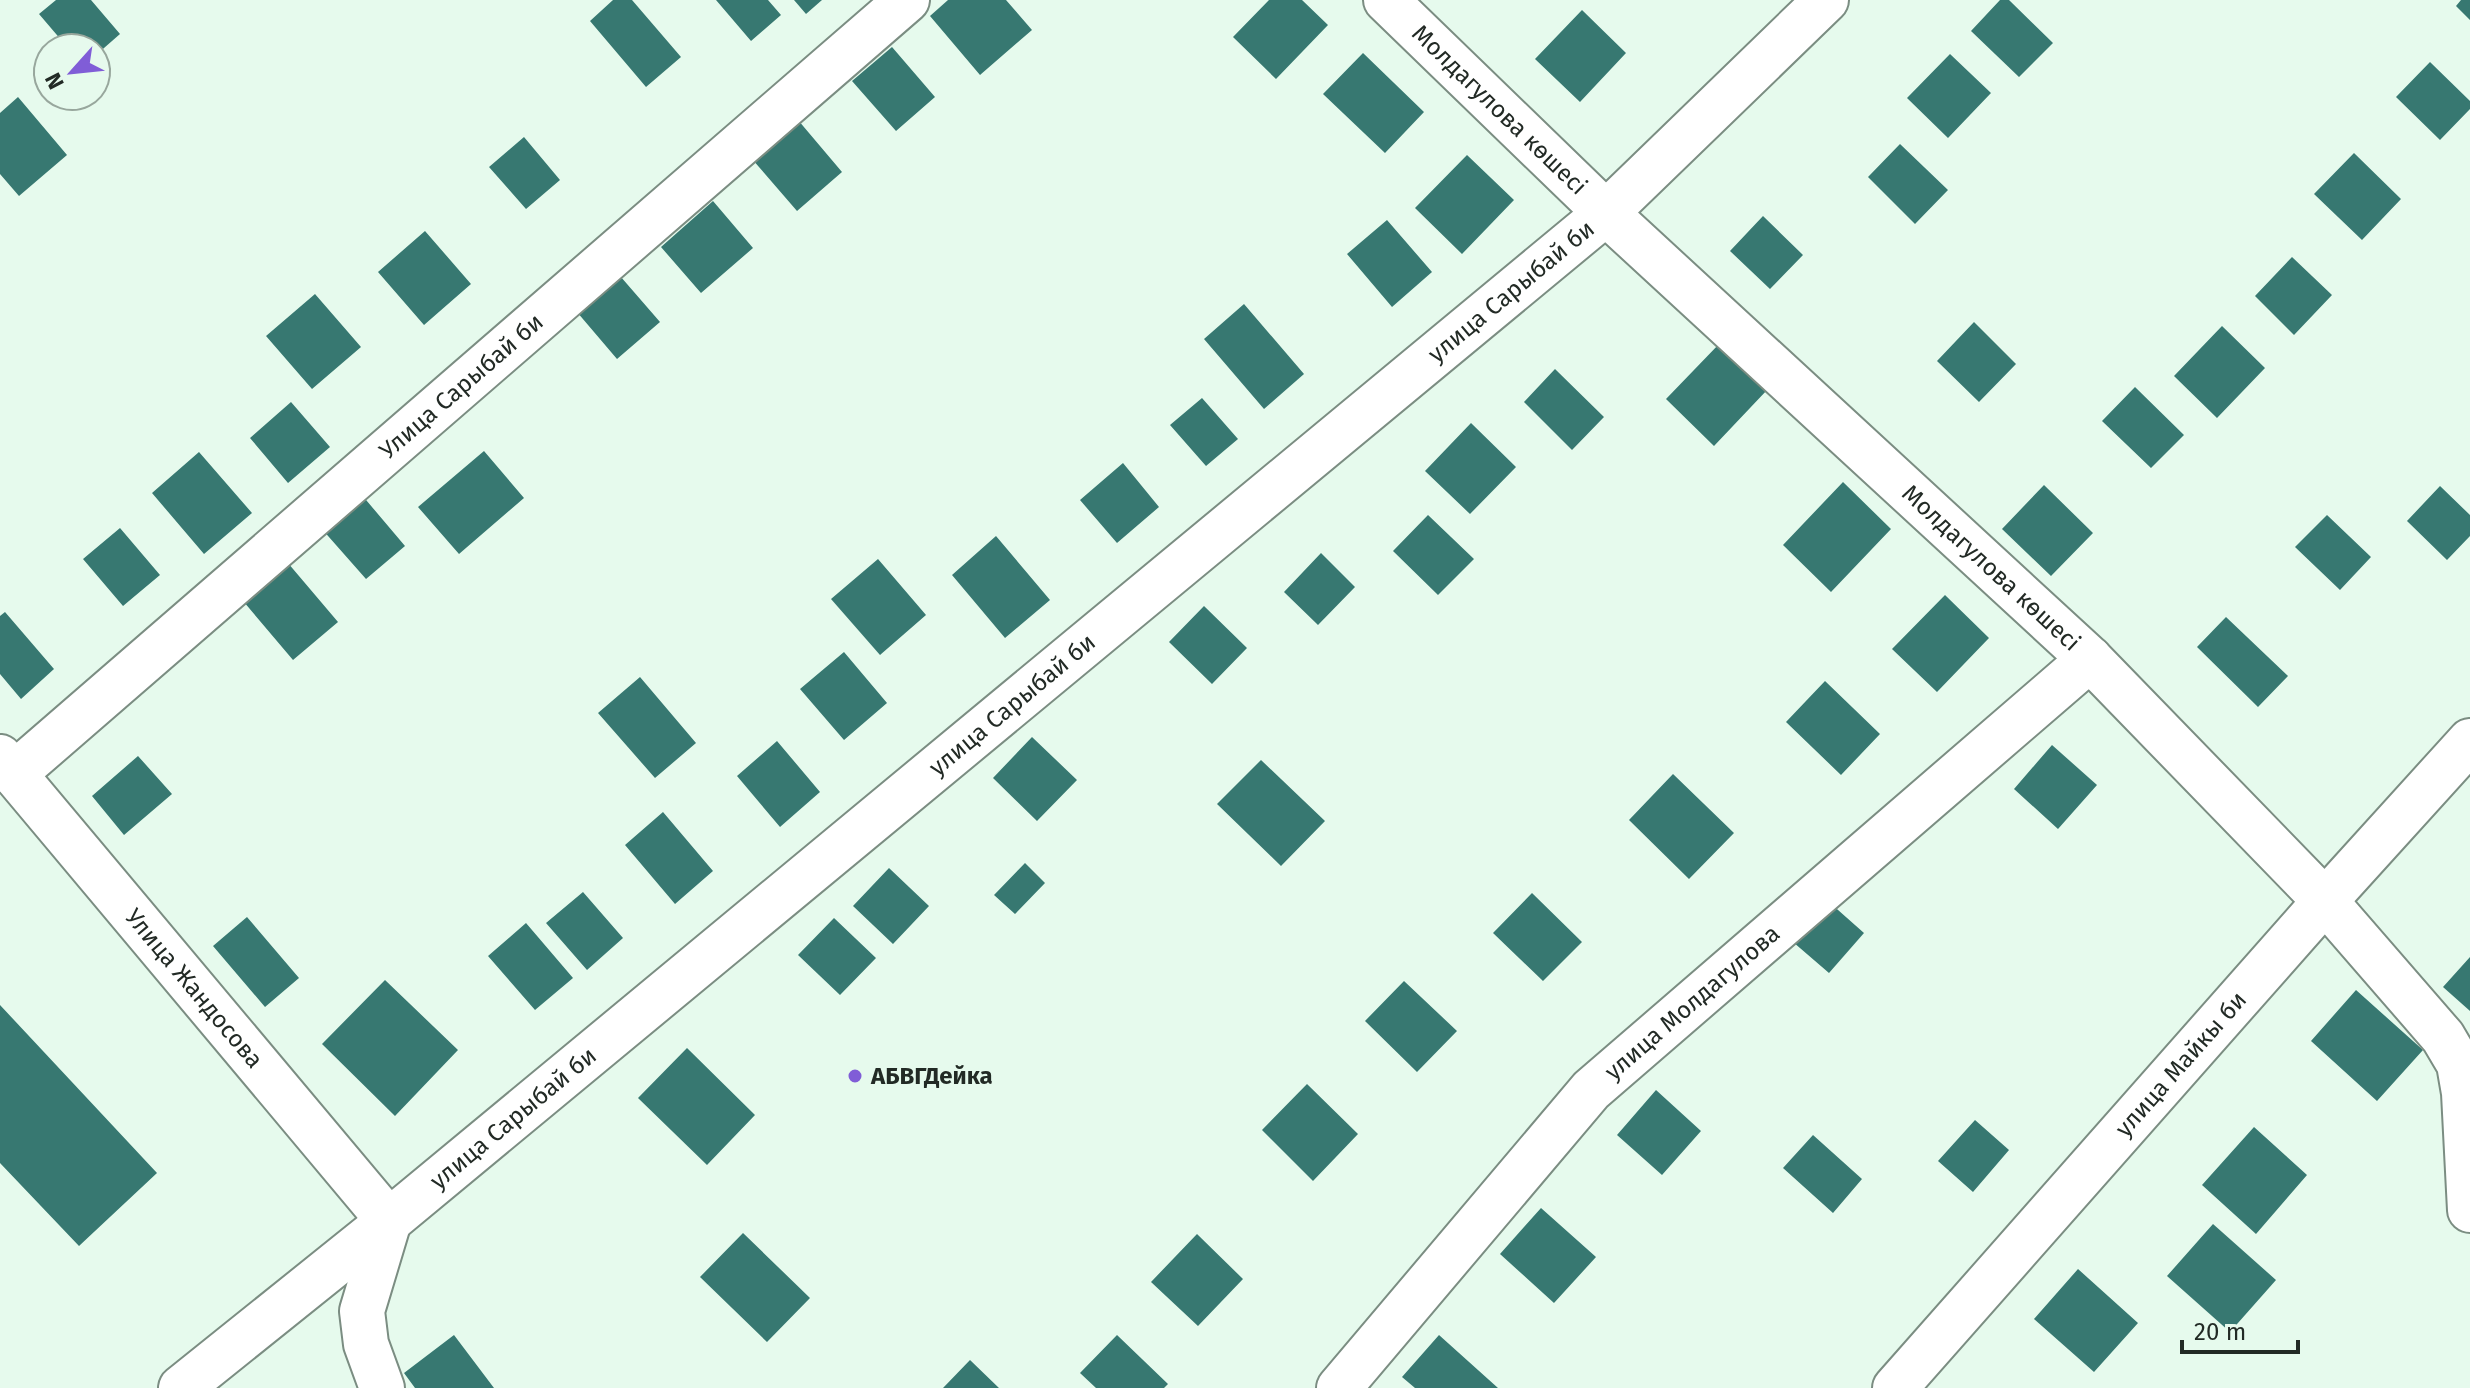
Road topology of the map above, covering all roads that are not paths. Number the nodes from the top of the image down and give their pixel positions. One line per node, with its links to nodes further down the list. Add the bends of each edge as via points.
1 (907, 0): 7 (street, Улица Сарыбай би)
2 (1386, 0): 4 (street, Молдагулова көшесі)
3 (1826, 0): 4 (street, улица Сарыбай би)
4 (1606, 213): 5 (street, Молдагулова көшесі); 10 (street, улица Сарыбай би)
5 (2090, 659): 8 (street, Молдагулова көшесі); 13 (street, улица Молдагулова, via 1591,1090)
6 (2470, 741): 8 (street, улица Майкы би)
7 (7, 765): 10 (street, Улица Жандосова)
8 (2325, 901): 9 (street, Молдагулова көшесі, via 2443,1037 2459,1064); 14 (street, улица Майкы би)
9 (2470, 1210)
10 (389, 1221): 11 (street, улица Сарыбай би); 12 (street, via 362,1311 366,1344)
11 (181, 1388)
12 (382, 1388)
13 (1339, 1388)
14 (1895, 1388)

